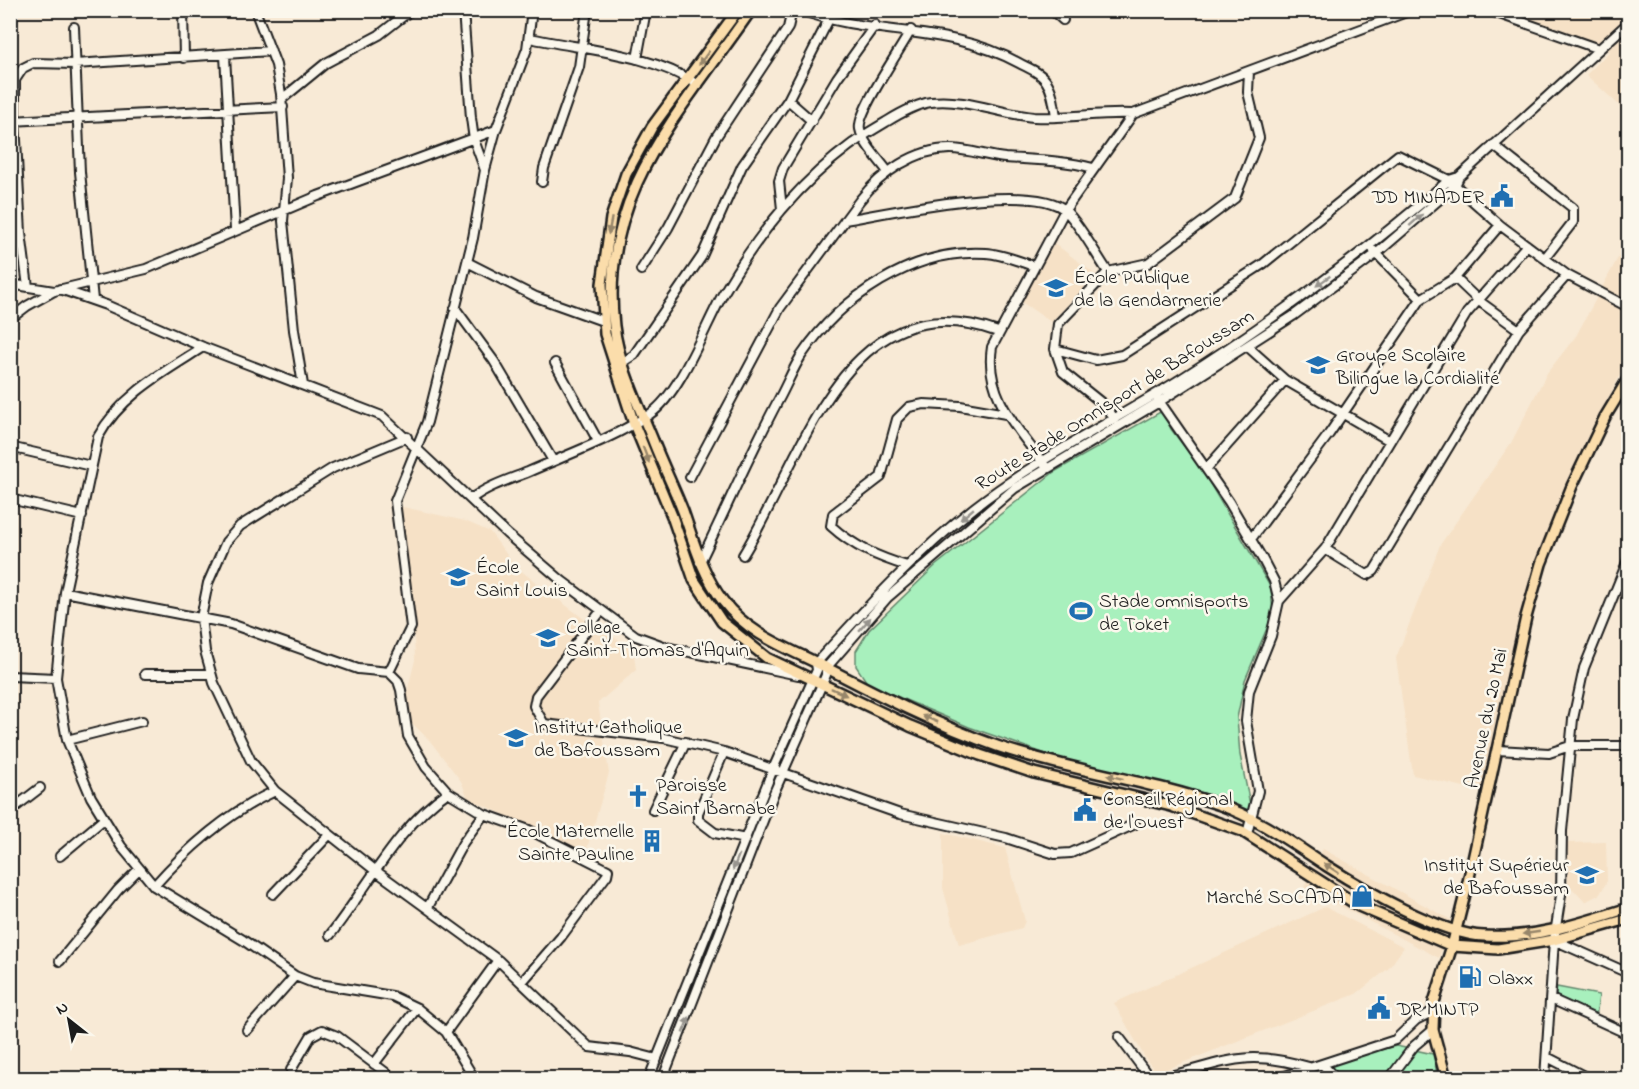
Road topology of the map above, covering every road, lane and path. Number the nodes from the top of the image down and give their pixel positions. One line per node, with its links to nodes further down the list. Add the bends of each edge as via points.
1 (183, 10): 27 (street)
2 (255, 10): 25 (street)
3 (411, 10): 34 (street, via 380,35 326,63)
4 (464, 10): 43 (street)
5 (532, 10): 22 (street)
6 (587, 10): 24 (street)
7 (646, 10): 28 (street)
8 (738, 10): 31 (main road, one-way to 31)
9 (751, 10): 32 (main road)
10 (792, 10): 62 (street, via 788,28 716,137)
11 (800, 10): 17 (street)
12 (1052, 10): 13 (street, via 1063,20)
13 (1061, 10)
14 (1412, 10): 30 (street)
15 (1488, 10): 16 (street)
16 (1500, 12): 23 (street)
17 (828, 21): 19 (street); 33 (street)
18 (1629, 24): 23 (street)
19 (875, 25): 21 (street); 40 (street)
20 (74, 27): 29 (street)
21 (911, 30): 37 (street, via 984,47 1034,71 1046,81); 42 (street, via 862,112)
22 (530, 38): 24 (street); 41 (street)
23 (1599, 49): 44 (street)
24 (583, 50): 28 (street); 48 (street)
25 (271, 51): 26 (street); 34 (street)
26 (225, 56): 27 (street); 35 (street)
27 (184, 58): 29 (street)
28 (637, 59): 31 (street)
29 (75, 64): 38 (street); 39 (street, via 33,63 23,68 15,80)
30 (1249, 71): 36 (street); 63 (street, via 1248,92 1259,138 1235,198 1148,263)
31 (689, 78): 32 (street); 78 (main road, one-way to 78, via 652,127 626,174 611,218 604,262)
32 (698, 85): 84 (main road, via 635,181 623,219 616,250 613,300 614,327)
33 (788, 100): 40 (street); 84 (street, via 742,166 702,256 634,355)
34 (282, 103): 35 (street); 51 (street, via 287,178)
35 (228, 109): 38 (street); 55 (street)
36 (1133, 114): 37 (street); 45 (street)
37 (1056, 116): 42 (street, via 1033,117 959,102 930,102)
38 (78, 117): 39 (street); 66 (street)
39 (13, 121): 68 (street)
40 (812, 121): 50 (street, via 780,174)
41 (496, 130): 43 (street); 46 (street)
42 (862, 135): 47 (street); 50 (street, via 800,188)
43 (474, 140): 46 (street); 51 (street)
44 (1494, 145): 49 (street); 59 (street, via 1573,208 1573,222)
45 (1093, 168): 47 (street, via 952,149 921,155); 52 (street)
46 (485, 170): 60 (street)
47 (888, 172): 53 (street, via 872,185)
48 (542, 182)
49 (1452, 183): 54 (street); 57 (street, Route stade Omnisport de Bafoussam); 58 (street, Route stade Omnisport de Bafoussam, one-way to 49); 83 (street, via 1398,155 1263,264 1122,355 1096,360)
50 (782, 209): 92 (street, via 743,261 685,369 664,399)
51 (283, 210): 55 (street); 88 (street)
52 (1065, 210): 53 (street, via 1040,200 993,197); 61 (street); 63 (street)
53 (845, 220): 104 (street, via 780,308)
54 (1500, 225): 56 (street); 65 (street)
55 (235, 230): 66 (street, via 146,268)
56 (1527, 245): 59 (street); 72 (street)
57 (1370, 247): 58 (street); 73 (street, Route stade Omnisport de Bafoussam, one-way to 73)
58 (1376, 254): 70 (street); 76 (street, Route stade Omnisport de Bafoussam)
59 (1545, 258): 64 (street)
60 (466, 262): 75 (street); 78 (street, via 536,297)
61 (1034, 266): 80 (street); 112 (street, via 987,253 942,258 897,272 843,310 801,356)
62 (641, 270)
63 (1108, 272): 83 (street, via 1058,324)
64 (1567, 275): 74 (street); 79 (street)
65 (1455, 279): 70 (street); 72 (street)
66 (91, 281): 69 (street); 71 (street)
67 (10, 284): 68 (street)
68 (28, 286): 69 (street)
69 (57, 290): 71 (street); 77 (street)
70 (1421, 299): 91 (street)
71 (93, 300): 82 (street)
72 (1479, 301): 79 (street); 97 (street, via 1467,313)
73 (1287, 307): 76 (street); 89 (street, Route stade Omnisport de Bafoussam)
74 (1629, 307)
75 (455, 308): 99 (street); 100 (street, via 494,361)
76 (1293, 316): 81 (street, Route stade Omnisport de Bafoussam)
77 (10, 319)
78 (603, 321): 94 (main road)
79 (1519, 330): 109 (street, via 1374,571 1367,575)
80 (998, 332): 90 (street, via 989,365); 110 (street, via 957,321 934,321 900,330 872,347 840,379 821,408)
81 (1247, 346): 87 (street); 89 (street, Route stade Omnisport de Bafoussam)
82 (203, 348): 88 (street); 102 (street, via 153,379 120,406 98,437)
83 (1055, 349): 93 (street, via 1063,372)
84 (623, 362): 92 (main road)
85 (555, 363): 96 (street)
86 (1629, 379): 131 (main road, Avenue du 20 Mai, via 1586,454 1541,564)
87 (1286, 380): 91 (street); 103 (street)
88 (303, 385): 95 (street, via 371,411)
89 (1157, 399): 93 (street, Route stade Omnisport de Bafoussam); 101 (street, Route stade Omnisport de Bafoussam); 103 (street)
90 (1006, 414): 101 (street); 113 (street, via 960,406 909,407 897,419 882,477 833,514 831,526 851,543 865,552)
91 (1342, 414): 97 (street); 108 (street)
92 (643, 417): 94 (street); 112 (main road)
93 (1115, 419): 101 (street, Route stade Omnisport de Bafoussam)
94 (634, 424): 96 (street); 125 (main road, one-way to 125, via 706,601 722,622 753,648)
95 (407, 437): 99 (street); 117 (street, via 333,468 240,526 226,542 214,567)
96 (598, 441): 100 (street)
97 (1389, 441): 109 (street)
98 (10, 447): 102 (street)
99 (417, 448): 106 (street); 120 (street, via 395,501 411,627)
100 (553, 460): 106 (street, via 491,486)
101 (1044, 464): 113 (street, Route stade Omnisport de Bafoussam, one-way to 113, via 973,508); 119 (street, Route stade Omnisport de Bafoussam, one-way to 101, via 887,598)
102 (90, 466): 107 (street)
103 (1207, 468): 108 (street)
104 (690, 477)
105 (10, 499): 107 (street)
106 (471, 499): 116 (street, via 515,541)
107 (82, 516): 114 (street)
108 (1251, 539): 115 (street, via 1274,581)
109 (1325, 549): 115 (street)
110 (743, 555)
111 (1629, 560): 129 (street, via 1584,668)
112 (700, 562): 118 (main road, via 713,587 737,617 770,640)
113 (908, 566): 118 (street, Route stade Omnisport de Bafoussam)
114 (65, 592): 117 (street); 124 (street)
115 (1279, 601): 141 (street, via 1271,636 1249,691 1246,721 1258,791)
116 (601, 610): 125 (street, via 652,643); 128 (street, via 536,696 538,717 544,724)
117 (201, 618): 120 (street, via 241,627 358,669); 122 (street)
118 (816, 663): 119 (main road); 125 (street, Route stade Omnisport de Bafoussam)
119 (826, 668): 125 (street, Route stade Omnisport de Bafoussam, via 826,675); 141 (main road, one-way to 119, via 1194,797 1000,747 884,699)
120 (389, 672): 137 (street, via 401,690 408,736 426,767)
121 (145, 674): 122 (street)
122 (211, 674): 136 (street, via 251,761)
123 (10, 676): 124 (street)
124 (56, 678): 127 (street)
125 (816, 680): 133 (street, Route stade Omnisport de Bafoussam); 134 (street, Route stade Omnisport de Bafoussam); 144 (main road, one-way to 144, via 980,755 1034,773 1171,806)
126 (142, 721): 127 (street)
127 (67, 740): 142 (street)
128 (686, 742): 132 (street); 138 (street)
129 (1570, 746): 130 (street); 131 (street, via 1549,753); 155 (street)
130 (1629, 746)
131 (1497, 750): 156 (main road, Avenue du 20 Mai)
132 (724, 752): 133 (street); 146 (street, via 698,820 715,833)
133 (773, 769): 134 (street); 146 (street, Route stade Omnisport de Bafoussam)
134 (782, 774): 143 (street, via 900,814 1006,838 1055,854 1071,853); 182 (street, Route stade Omnisport de Bafoussam, one-way to 134)
135 (40, 788): 139 (street)
136 (275, 791): 145 (street); 150 (street, via 222,824 180,858)
137 (448, 792): 140 (street); 149 (street, via 416,820)
138 (653, 810)
139 (10, 811)
140 (484, 814): 152 (street, via 463,843); 164 (street, via 529,830 609,872)
141 (1253, 818): 144 (street); 156 (main road, one-way to 141, via 1366,890)
142 (104, 819): 147 (street); 148 (street)
143 (1135, 824)
144 (1247, 834): 159 (main road, via 1359,906)
145 (329, 835): 149 (street); 151 (street)
146 (746, 839): 174 (street, Route stade Omnisport de Bafoussam, one-way to 174)
147 (60, 856)
148 (139, 869): 150 (street); 161 (street)
149 (376, 871): 152 (street); 157 (street)
150 (154, 886): 163 (street)
151 (273, 894)
152 (428, 907): 160 (street)
153 (1629, 908): 155 (main road)
154 (1629, 919): 158 (main road)
155 (1556, 929): 156 (main road, one-way to 156, via 1526,935); 158 (street)
156 (1455, 932): 159 (main road, Avenue du 20 Mai)
157 (330, 935)
158 (1554, 940): 159 (main road, via 1498,950); 162 (street); 165 (street)
159 (1452, 946): 167 (main road, Avenue du 20 Mai)
160 (498, 960): 164 (street); 170 (street)
161 (60, 961)
162 (1629, 973)
163 (296, 976): 166 (street, via 313,983 392,996); 168 (street)
164 (522, 982): 174 (street, via 589,1047)
165 (1551, 999): 171 (street); 173 (street)
166 (417, 1008): 170 (street); 175 (street)
167 (1432, 1012): 169 (main road, Avenue du 20 Mai); 176 (street, via 1416,1020 1395,1040)
168 (247, 1030)
169 (1434, 1030): 187 (street, via 1414,1046); 188 (main road, Avenue du 20 Mai)
170 (446, 1032): 180 (street)
171 (1629, 1034)
172 (1119, 1037): 183 (street)
173 (1547, 1057): 189 (street); 190 (street)
174 (657, 1059): 181 (street, Route stade Omnisport de Bafoussam)
175 (374, 1064): 178 (street, via 337,1036 322,1030 312,1036); 179 (street)
176 (1323, 1065): 177 (street); 186 (street)
177 (1311, 1068): 184 (street, via 1251,1056); 185 (street)
178 (291, 1070)
179 (393, 1078)
180 (474, 1078)
181 (649, 1078)
182 (663, 1078)
183 (1149, 1078)
184 (1162, 1078)
185 (1279, 1078)
186 (1335, 1078)
187 (1390, 1078)
188 (1446, 1078)
189 (1545, 1078)
190 (1588, 1078)

